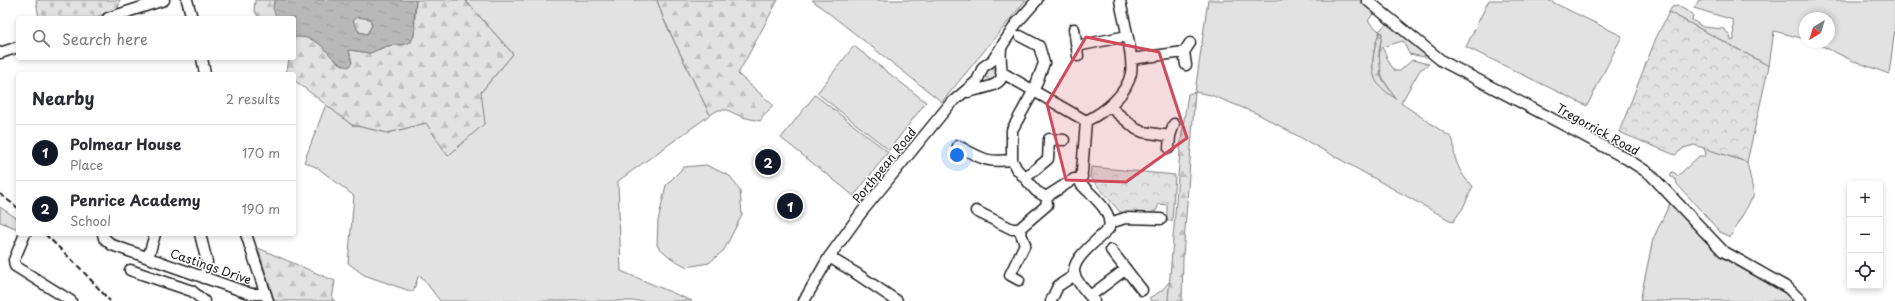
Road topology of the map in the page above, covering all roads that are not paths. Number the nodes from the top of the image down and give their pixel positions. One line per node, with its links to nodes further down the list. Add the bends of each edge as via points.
1 (164, 0): 6 (street)
2 (187, 0): 7 (street)
3 (1037, 0): 13 (street, Porthpean Road, via 1016,24)
4 (1120, 0): 10 (street)
5 (1367, 0): 63 (street, Tregorrick Road, via 1442,61 1627,159 1650,174 1723,251 1788,288)
6 (114, 16)
7 (191, 16)
8 (1074, 29): 10 (street, via 1077,51)
9 (1020, 36): 25 (street, via 1039,46 1044,63)
10 (1127, 36): 16 (street)
11 (1190, 43): 14 (street)
12 (16, 48): 15 (street)
13 (1001, 48): 18 (street, Porthpean Road); 20 (street, Porthpean Road)
14 (1184, 52): 16 (street); 19 (street)
15 (0, 53)
16 (1131, 59): 27 (street, via 1130,80)
17 (202, 60): 21 (street)
18 (987, 64): 20 (street, via 995,64); 22 (street, Porthpean Road)
19 (1186, 65)
20 (1001, 70): 23 (street); 24 (street, Porthpean Road, via 1001,78)
21 (205, 72)
22 (980, 72): 24 (street, via 983,82); 26 (street, Porthpean Road, via 977,81)
23 (1017, 82): 24 (street); 25 (street)
24 (995, 84): 26 (street, Porthpean Road)
25 (1034, 90): 28 (street); 34 (street, via 1012,130)
26 (965, 93): 48 (street, Porthpean Road, via 950,104 861,213)
27 (1109, 106): 28 (street); 30 (street, via 1143,132)
28 (1086, 121): 35 (street)
29 (1174, 124): 30 (street)
30 (1170, 136): 33 (street)
31 (1064, 140): 36 (street, via 1049,139 1048,159)
32 (958, 146): 34 (street, via 986,160)
33 (1169, 148)
34 (1012, 160): 36 (street)
35 (1082, 177): 37 (street, via 1074,179); 40 (street, via 1082,184 1108,214)
36 (1025, 178): 37 (street, via 1036,191)
37 (1046, 197): 41 (street, via 1047,205)
38 (976, 211): 41 (street)
39 (1161, 220): 40 (street, via 1125,218)
40 (1110, 223): 52 (street, via 1105,233 1080,256 1074,268)
41 (1019, 230): 54 (street, via 1025,244 1010,275)
42 (24, 236): 58 (street, via 14,260 15,266)
43 (104, 236): 49 (street, Castings Drive, via 112,245)
44 (154, 236): 49 (street)
45 (200, 236): 53 (street, via 207,262)
46 (247, 236): 56 (street)
47 (1111, 250): 50 (street)
48 (829, 257): 60 (street, Porthpean Road); 61 (street)
49 (148, 258): 53 (street, Castings Drive)
50 (1126, 269): 55 (street); 57 (street)
51 (130, 270): 59 (street, via 192,291)
52 (1074, 275): 57 (street); 62 (street, via 1058,286)
53 (204, 278): 56 (street, Castings Drive)
54 (1019, 280)
55 (1142, 290)
56 (267, 297)
57 (1092, 299)
58 (71, 301)
59 (204, 301)
60 (804, 301)
61 (897, 301)
62 (1050, 301)
63 (1801, 301)

